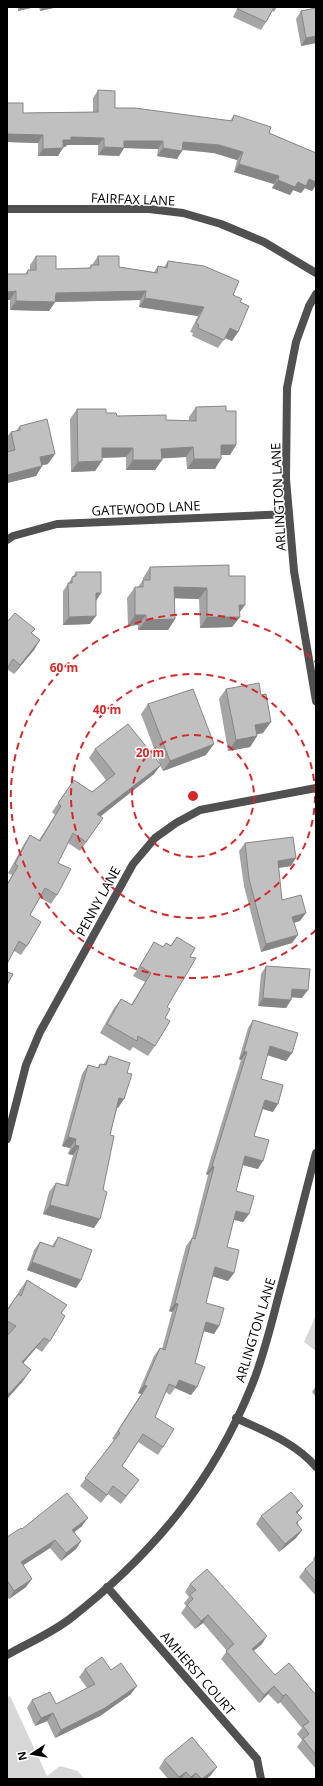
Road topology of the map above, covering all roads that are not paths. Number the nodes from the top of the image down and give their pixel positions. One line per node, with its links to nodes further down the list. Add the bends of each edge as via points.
1 (7, 209): 2 (street, FAIRFAX LANE, via 149,209 183,213 221,224 264,242)
2 (316, 273)
3 (316, 294): 4 (street, ARLINGTON LANE, via 296,342 287,388 286,479)
4 (289, 514): 5 (street, GATEWOOD LANE, via 57,524); 6 (street, ARLINGTON LANE, via 294,571)
5 (7, 540)
6 (316, 701)
7 (316, 788): 8 (street, PENNY LANE, via 200,810 155,838 132,864 40,1032 26,1065)
8 (7, 1139)
9 (316, 1153): 10 (street, ARLINGTON LANE, via 267,1342 252,1385)
10 (236, 1418): 11 (street, via 282,1440 310,1459); 12 (street, ARLINGTON LANE, via 223,1448 207,1475 178,1515 140,1559)
11 (316, 1467)
12 (107, 1587): 13 (street, ARLINGTON LANE, via 70,1619); 14 (street, AMHERST COURT, via 257,1759)
13 (7, 1655)
14 (261, 1779)

